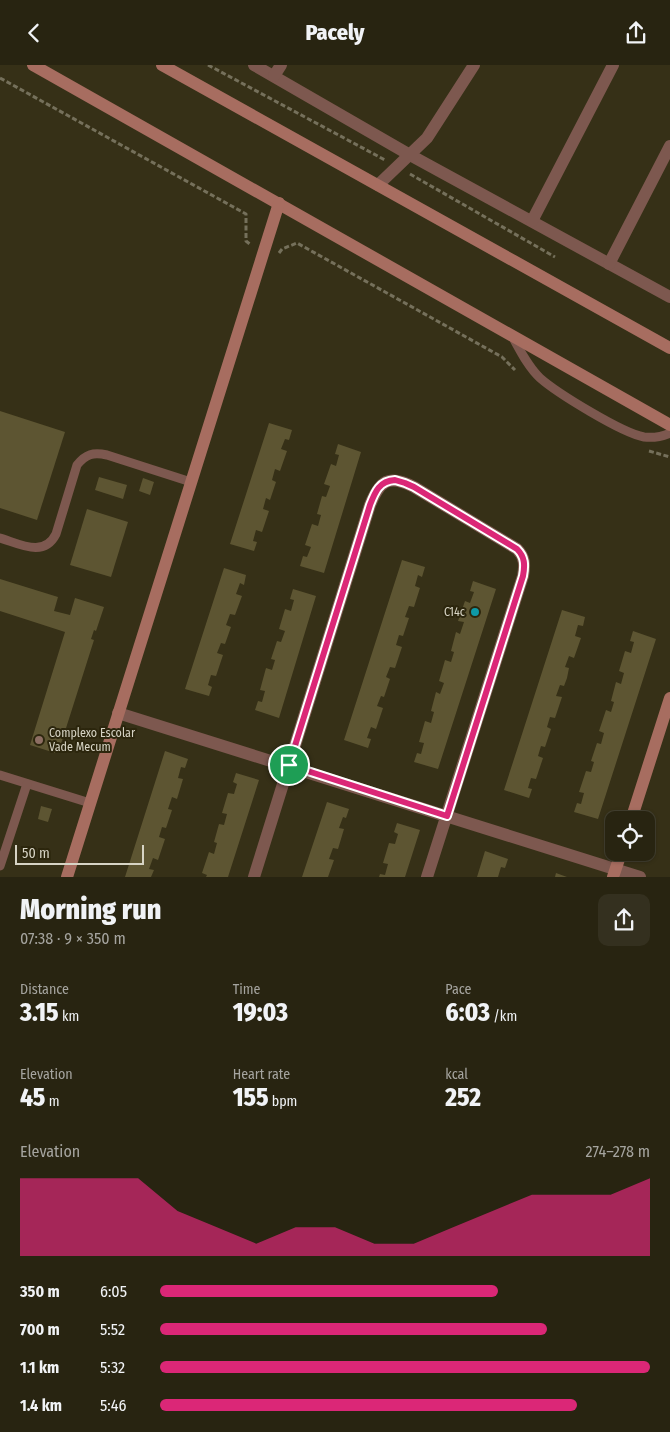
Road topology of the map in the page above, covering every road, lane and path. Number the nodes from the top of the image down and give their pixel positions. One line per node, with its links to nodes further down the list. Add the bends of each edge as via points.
1 (33, 65): 11 (street)
2 (162, 65): 10 (street)
3 (254, 65): 6 (street)
4 (474, 65): 9 (street, via 427,138)
5 (613, 65): 12 (street)
6 (278, 70): 9 (street)
7 (0, 78): 13 (path, via 246,214 246,241)
8 (670, 146): 14 (street)
9 (410, 155): 10 (street); 12 (street)
10 (378, 185): 17 (street)
11 (279, 203): 13 (street); 16 (street)
12 (532, 221): 14 (street)
13 (262, 253): 18 (path, via 275,260 282,249 297,243 502,357); 23 (street)
14 (610, 264): 15 (street)
15 (670, 297)
16 (510, 334): 19 (street); 20 (lane, via 539,377 560,393 624,430 658,438)
17 (670, 348)
18 (516, 370)
19 (670, 425)
20 (670, 433)
21 (644, 450): 22 (path)
22 (670, 457)
23 (191, 482): 24 (lane, via 107,455 90,454 77,465 52,542 36,548); 26 (street)
24 (0, 538)
25 (670, 698): 31 (street)
26 (118, 713): 27 (street); 30 (street)
27 (289, 765): 32 (street); 32 (street, via 370,505 383,483 401,481 517,549 524,563 523,576); 37 (street)
28 (0, 775): 29 (lane)
29 (27, 783): 30 (lane); 34 (lane)
30 (90, 803): 36 (street)
31 (634, 811)
32 (447, 816): 35 (street); 38 (street)
33 (618, 861): 35 (street)
34 (0, 866)
35 (614, 873): 39 (street)
36 (67, 877)
37 (254, 877)
38 (427, 877)
39 (640, 877)

